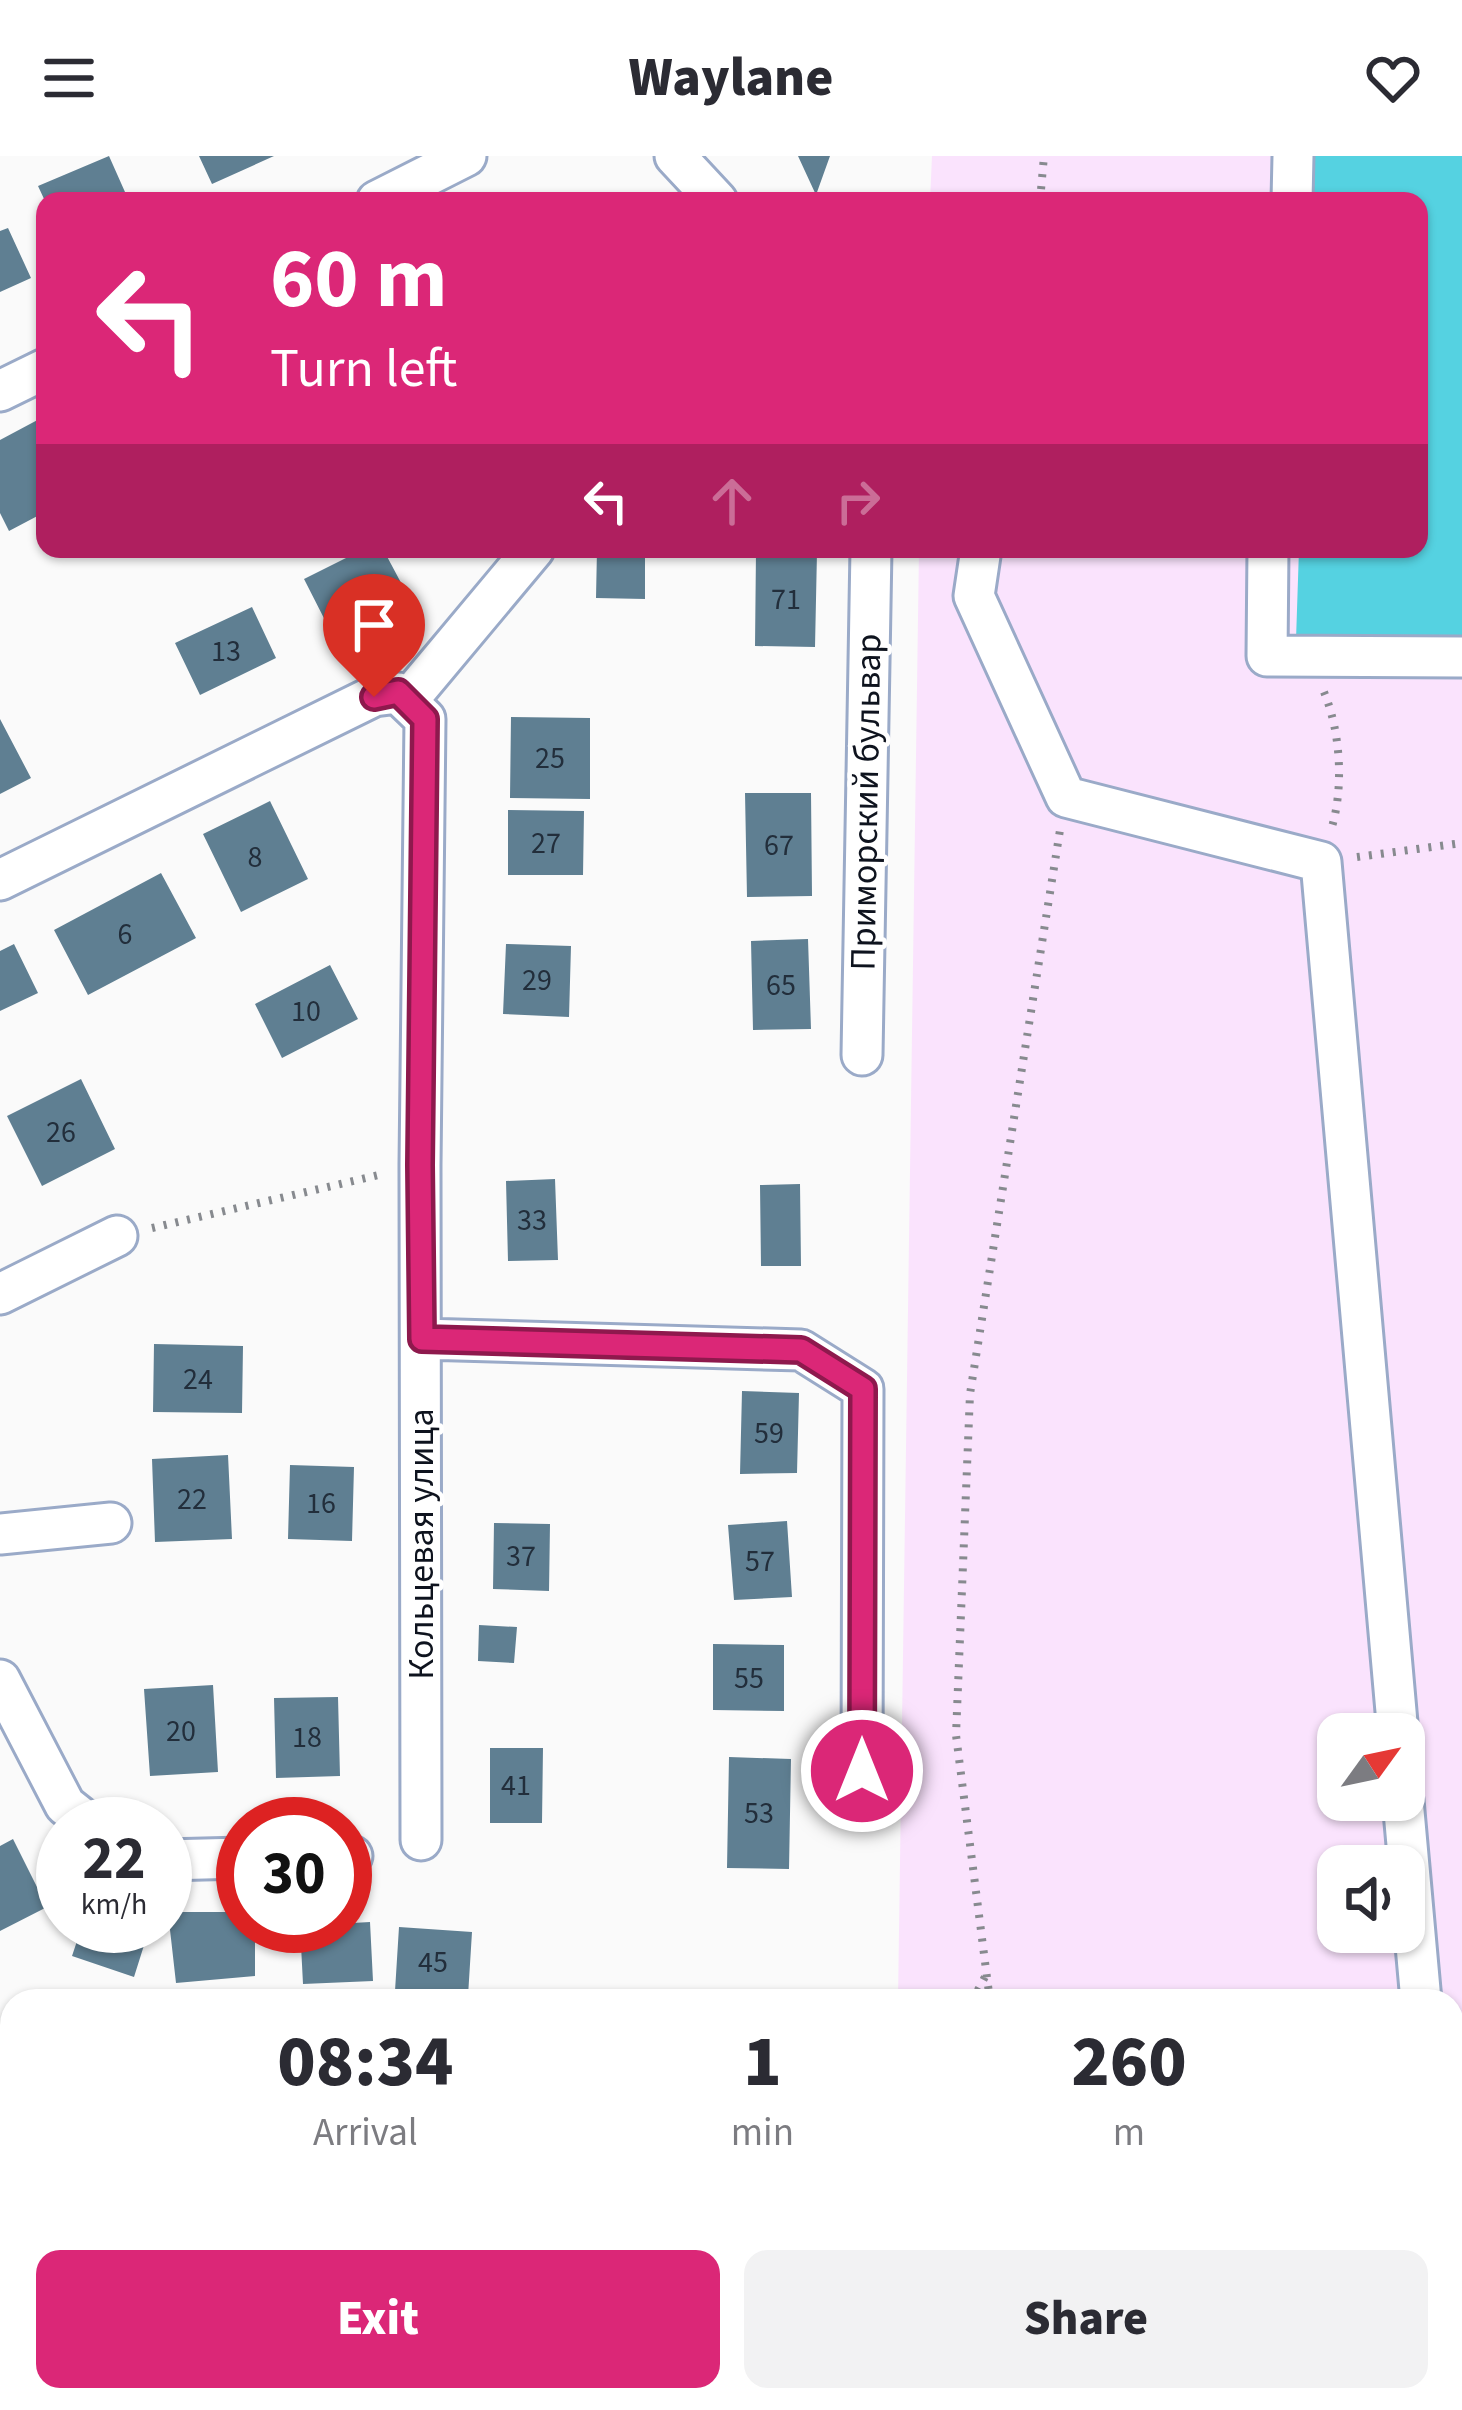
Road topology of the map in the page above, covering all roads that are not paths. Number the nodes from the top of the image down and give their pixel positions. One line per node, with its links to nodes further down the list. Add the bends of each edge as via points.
1 (466, 156): 4 (street)
2 (675, 156): 5 (street)
3 (1294, 156): 6 (street)
4 (395, 192)
5 (709, 192)
6 (1292, 192)
7 (36, 373): 8 (street)
8 (0, 391)
9 (526, 558): 14 (street)
10 (871, 558): 16 (street, Приморский бульвар)
11 (980, 558): 23 (street, via 974,596 1066,797 1321,862)
12 (1268, 558): 13 (street, via 1267,656)
13 (1462, 657)
14 (407, 701): 15 (street, via 398,692 374,697); 19 (street, Кольцевая улица, via 425,719)
15 (0, 880)
16 (862, 1054)
17 (117, 1236): 18 (street)
18 (0, 1294)
19 (422, 1339): 24 (street, via 801,1350 863,1389); 27 (street, Кольцевая улица)
20 (111, 1523): 21 (street)
21 (0, 1534)
22 (0, 1680): 25 (street)
23 (1396, 1713)
24 (862, 1771)
25 (61, 1797)
26 (1405, 1821): 28 (street)
27 (421, 1840)
28 (1420, 1989)

